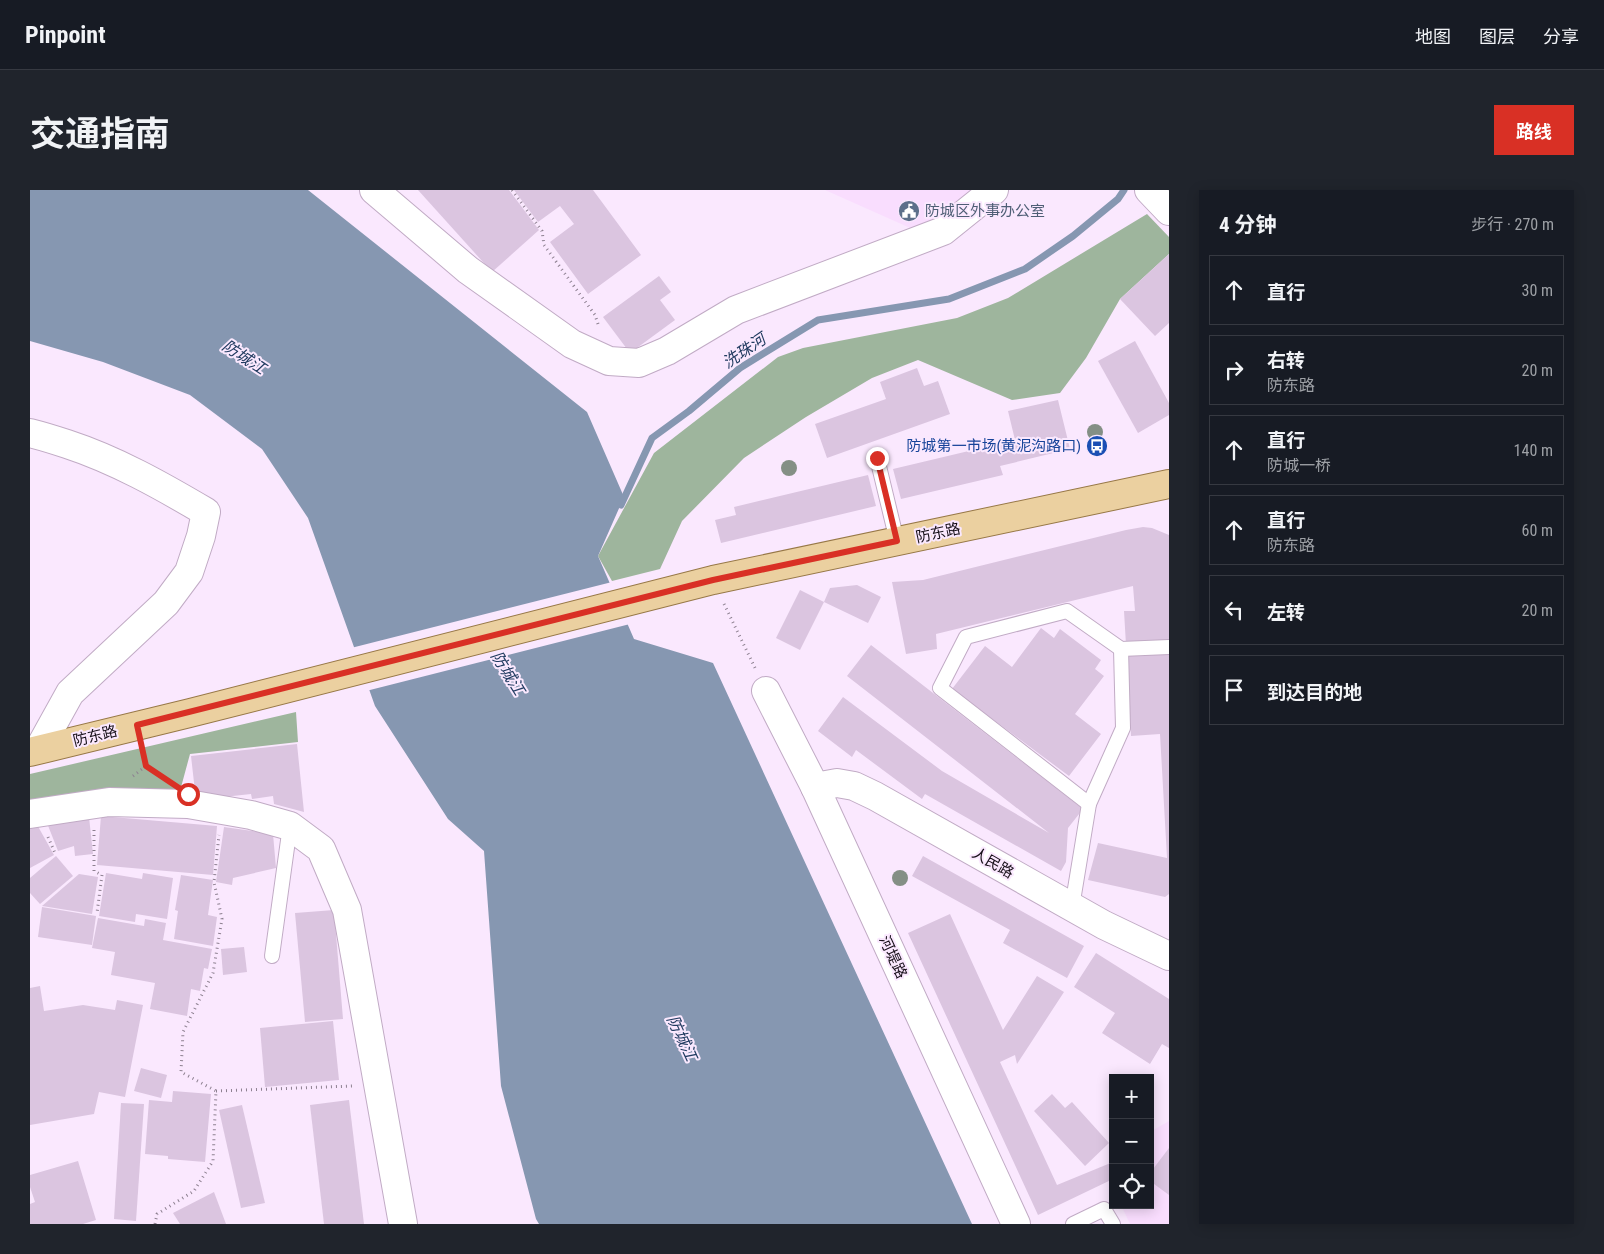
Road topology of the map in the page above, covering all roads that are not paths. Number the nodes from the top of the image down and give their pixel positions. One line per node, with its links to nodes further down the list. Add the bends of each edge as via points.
1 (374, 190): 2 (street, via 468,270 572,344 610,361 640,363 667,351 736,310 943,231)
2 (994, 190)
3 (1149, 190): 4 (street)
4 (1169, 211)
5 (30, 433): 12 (street, via 68,444 121,466 206,512 189,572 166,603 70,693)
6 (877, 458): 8 (lane)
7 (1169, 484): 8 (main road, 防东路)
8 (897, 541): 12 (main road, 防东路, via 713,580)
9 (1169, 647): 10 (lane)
10 (1120, 649): 14 (lane, via 1123,728); 14 (lane, via 1066,611 966,637 940,688)
11 (766, 691): 13 (street, 河堤路)
12 (35, 750)
13 (815, 787): 17 (street, 人民路, via 836,783 854,786 876,796); 21 (street, 河堤路)
14 (1089, 804): 17 (lane)
15 (30, 814): 16 (street, via 109,802 188,804 251,815)
16 (290, 826): 18 (lane); 20 (street, via 321,848 347,910)
17 (1072, 907): 19 (street, 人民路)
18 (272, 956)
19 (1169, 956)
20 (403, 1224)
21 (1016, 1224)
22 (1073, 1224): 23 (lane, via 1104,1209)
23 (1113, 1224)

